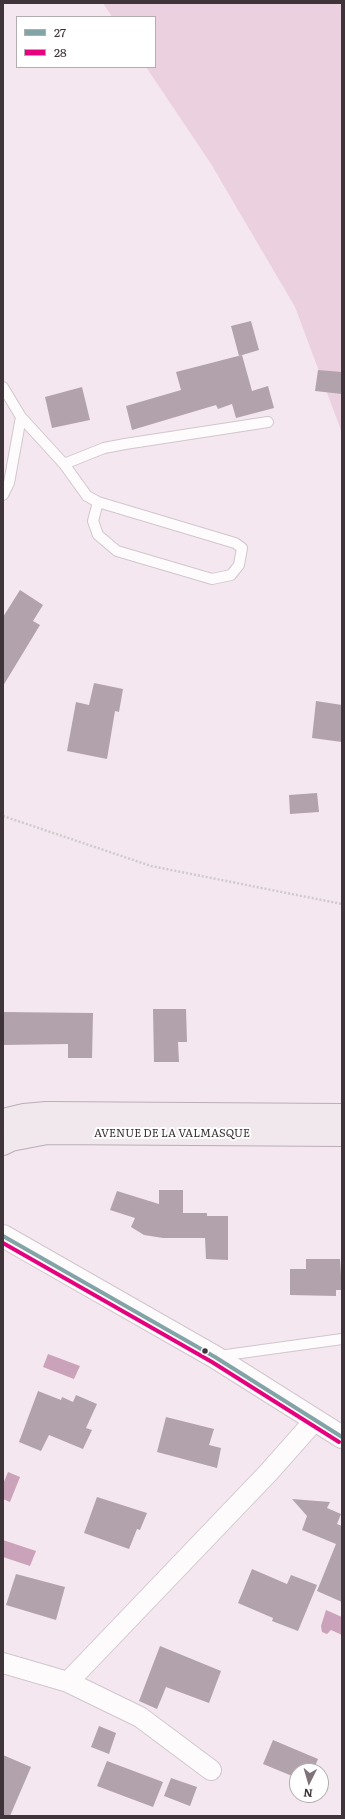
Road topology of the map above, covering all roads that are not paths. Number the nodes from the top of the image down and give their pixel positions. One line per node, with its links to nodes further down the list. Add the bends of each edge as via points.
1 (3, 387): 2 (lane)
2 (21, 417): 4 (lane); 5 (lane, via 9,483)
3 (268, 422): 4 (lane, via 104,448)
4 (64, 464): 6 (lane, via 87,496)
5 (3, 495)
6 (98, 502): 6 (lane, via 93,521 98,535 117,551 212,579 231,574 239,565 242,548 235,543)
7 (342, 1115): 8 (main road, AVENUE DE LA VALMASQUE, via 46,1113)
8 (3, 1120)
9 (342, 1135): 10 (main road, AVENUE DE LA VALMASQUE, via 47,1133)
10 (3, 1144)
11 (3, 1236): 13 (street)
12 (342, 1339): 13 (lane)
13 (215, 1357): 14 (street)
14 (315, 1420): 15 (street); 17 (street, via 269,1472)
15 (342, 1437)
16 (3, 1663): 17 (street)
17 (68, 1682): 18 (street, via 140,1717)
18 (210, 1770)

